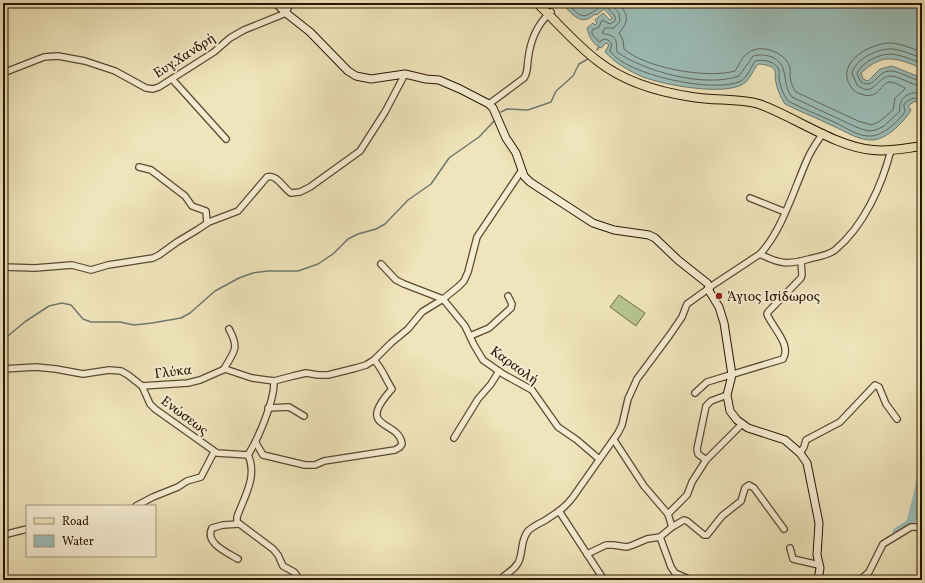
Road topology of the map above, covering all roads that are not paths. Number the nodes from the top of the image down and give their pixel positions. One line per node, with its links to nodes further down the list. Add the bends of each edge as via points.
1 (276, 3): 5 (street)
2 (290, 3): 5 (street)
3 (537, 3): 6 (main road)
4 (542, 3): 6 (main road)
5 (286, 13): 8 (street, via 310,32 353,75 371,79); 9 (street, Ευγ.Χανδρή, via 230,38 214,52)
6 (549, 13): 10 (street, via 533,38 524,78); 11 (main road, via 599,62 633,82 687,96 760,104); 13 (main road, via 596,56 629,76 682,92 760,100)
7 (3, 73): 9 (street, Ευγ.Χανδρή, via 44,57 58,56 86,61 115,71 150,89)
8 (405, 74): 10 (street, via 442,81); 20 (street, via 360,152 310,187 297,193 291,193 273,177 267,177 238,211)
9 (172, 79): 12 (street)
10 (489, 104): 17 (street, via 516,153)
11 (823, 133): 13 (main road, via 845,144); 19 (street, via 808,157)
12 (226, 139)
13 (856, 146): 15 (main road)
14 (922, 146): 15 (main road)
15 (891, 150): 22 (street, via 873,200 857,227 835,250)
16 (139, 167): 20 (street, via 152,170 185,196 194,207 206,211)
17 (522, 170): 25 (street, via 530,182 594,223 614,230 655,238 705,280); 27 (street, via 477,237 466,278)
18 (750, 198): 19 (street)
19 (785, 212): 21 (street, via 770,242)
20 (206, 223): 24 (street, via 153,258 91,270 72,265)
21 (760, 254): 22 (street, via 783,263); 25 (street)
22 (801, 261): 34 (street, via 801,278 767,314 783,342 784,357)
23 (381, 264): 27 (street, via 396,280)
24 (3, 267)
25 (709, 288): 34 (street, via 720,310); 44 (street, via 687,304 682,317 636,379 622,425)
26 (508, 296): 29 (street, via 511,308 489,328)
27 (443, 299): 29 (street, Καραολή); 30 (street, via 422,312)
28 (229, 329): 32 (street, via 236,346)
29 (470, 336): 33 (street, Καραολή, via 482,358)
30 (374, 360): 35 (street, via 366,365 328,375 306,374); 45 (street, via 392,389 380,405 377,417 382,424 400,437 402,444 398,449 305,465 263,455)
31 (3, 369): 36 (street, Ενώσεως, via 36,366 83,374 118,371 128,374)
32 (224, 369): 35 (street); 36 (street, Γλύκα, via 188,383)
33 (499, 371): 43 (street); 49 (street, Καραολή, via 532,390 558,427)
34 (732, 376): 37 (street, via 707,382); 38 (street)
35 (274, 382): 39 (street)
36 (142, 386): 46 (street, Ενώσεως, via 150,404)
37 (695, 392)
38 (727, 395): 42 (street, via 730,410); 50 (street, via 711,401 705,408 697,449 698,454)
39 (268, 408): 40 (street, via 289,408); 45 (street)
40 (304, 416)
41 (897, 419): 47 (street, via 886,404 879,387 874,385 840,422 806,440)
42 (742, 424): 47 (street, via 757,431 782,437); 50 (street)
43 (454, 438)
44 (614, 440): 49 (street); 53 (street, via 644,486)
45 (256, 444): 48 (street)
46 (214, 452): 48 (street, Ενώσεως); 51 (street, via 201,477 187,481)
47 (800, 453): 64 (street, via 808,466 818,518)
48 (248, 455): 54 (street, via 252,472 237,517)
49 (599, 460): 52 (street, via 570,501)
50 (706, 460): 53 (street, via 692,482 689,493)
51 (138, 505)
52 (559, 511): 62 (street); 66 (street, via 529,530 523,540 521,558)
53 (668, 514): 55 (street)
54 (239, 524): 63 (street, via 216,526 210,534 212,542); 65 (street, via 273,549 284,566 294,572)
55 (672, 527): 57 (street, via 687,521 707,535 722,516 741,501 745,488 749,485 754,488); 60 (street)
56 (26, 529): 59 (street)
57 (784, 529)
58 (922, 530): 70 (street, via 912,527 883,544 871,570)
59 (3, 535)
60 (660, 537): 62 (street, via 627,547 606,545); 68 (street, via 671,568 675,573)
61 (790, 548): 64 (street, via 793,559)
62 (587, 554): 67 (street)
63 (238, 559)
64 (819, 564): 69 (street)
65 (300, 580)
66 (499, 580)
67 (604, 580)
68 (691, 580)
69 (818, 580)
70 (860, 580)

